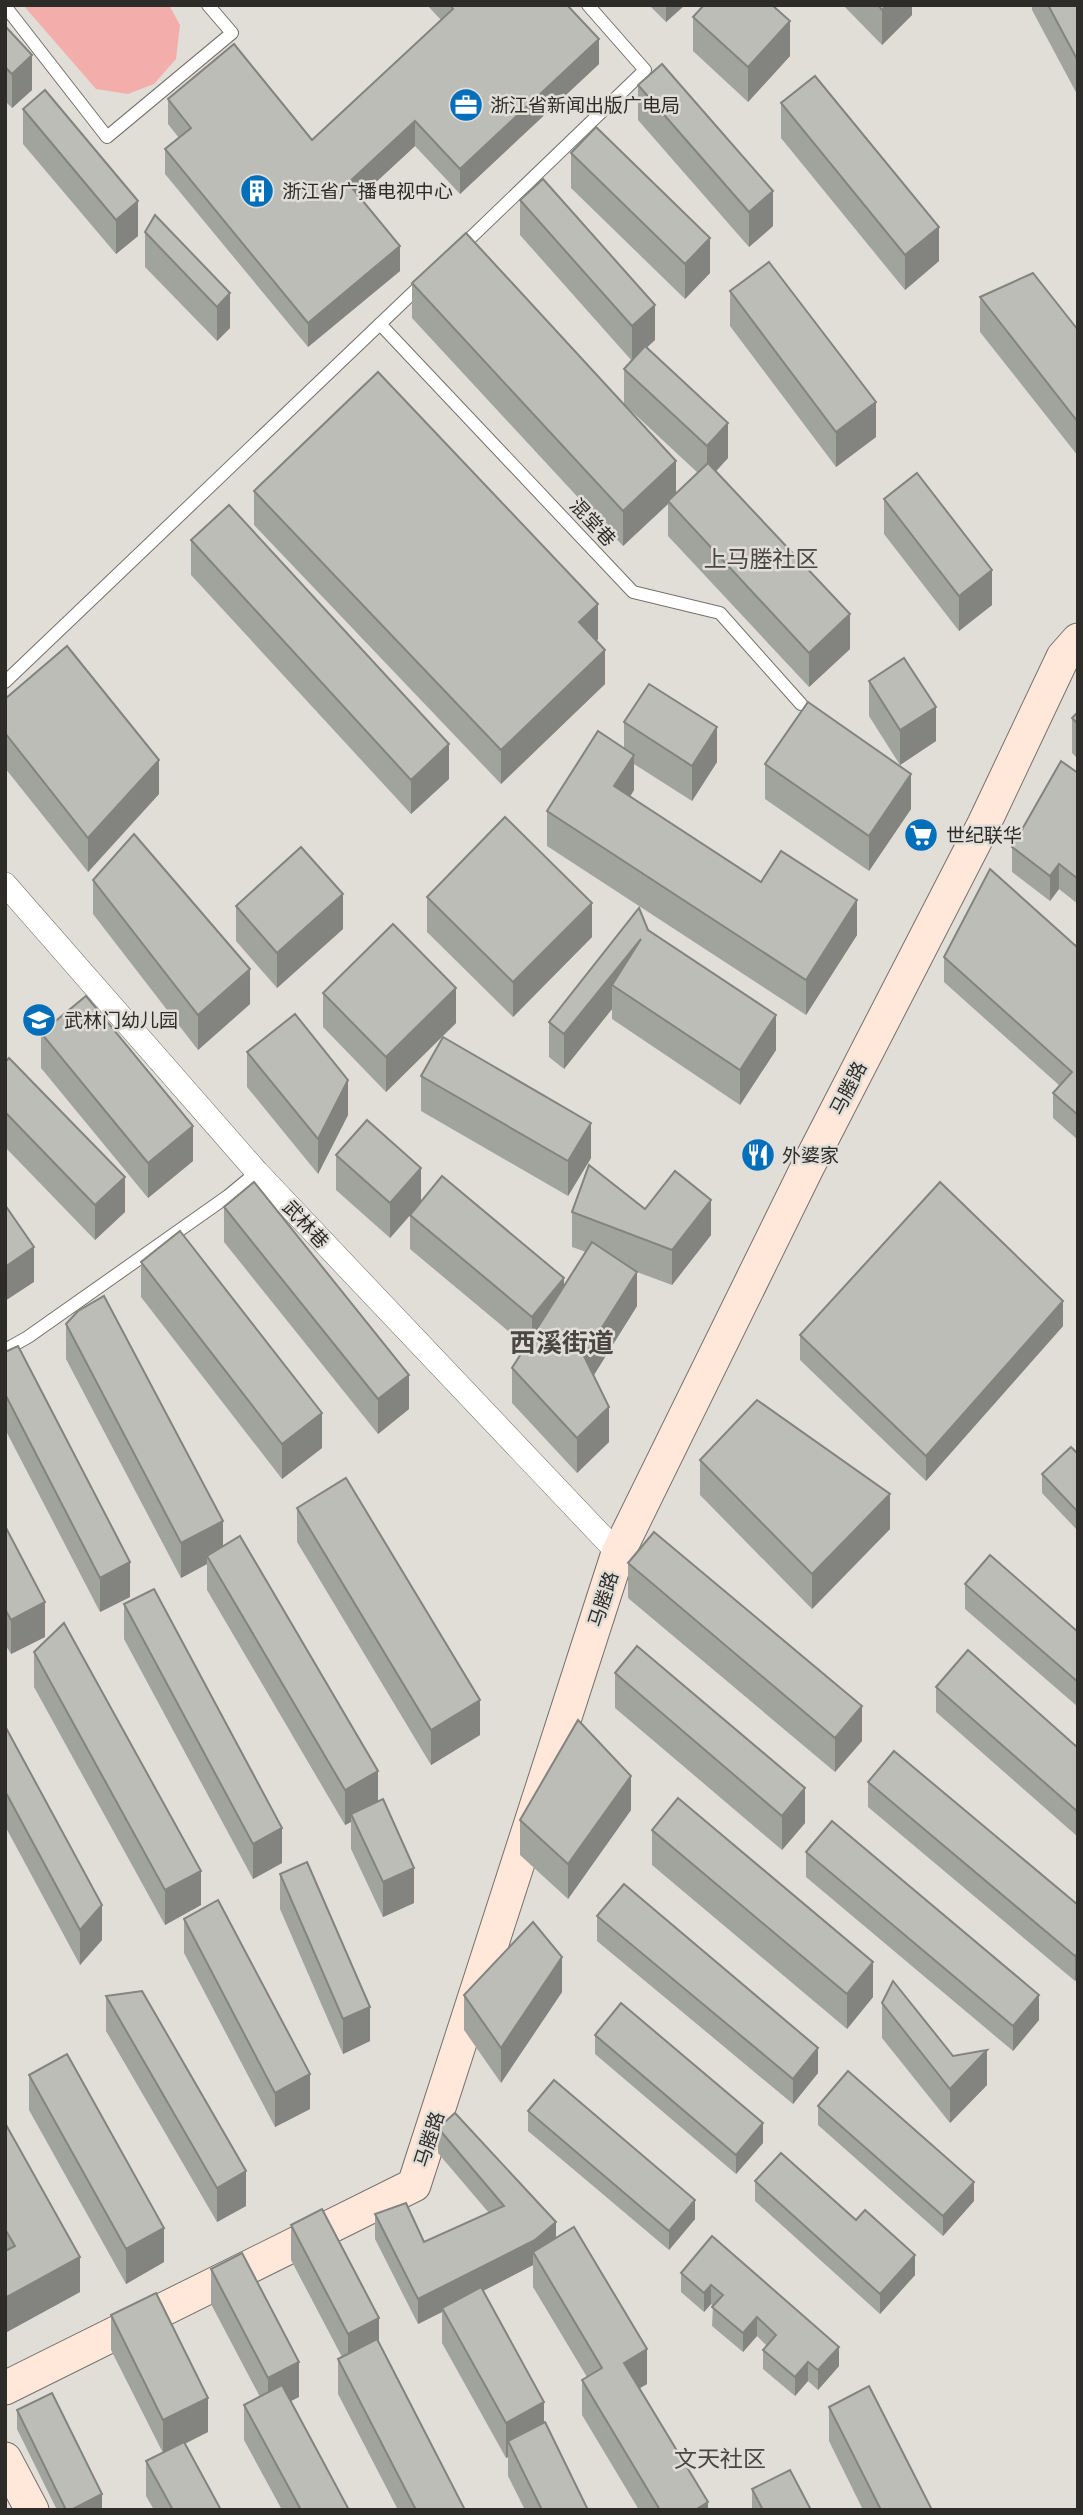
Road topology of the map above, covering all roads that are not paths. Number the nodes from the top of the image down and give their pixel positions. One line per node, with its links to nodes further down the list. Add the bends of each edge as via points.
1 (208, 5): 3 (lane, via 232,33 107,137)
2 (588, 5): 4 (lane, via 645,70)
3 (5, 6)
4 (450, 258)
5 (430, 276): 6 (lane)
6 (380, 324): 8 (lane); 9 (lane, 混堂巷, via 633,592 720,613)
7 (1078, 640): 13 (street, 马塍路, via 1063,657 984,824 807,1168)
8 (5, 682)
9 (801, 704)
10 (5, 884): 11 (street, 武林巷)
11 (257, 1172): 12 (lane); 13 (street, 武林巷)
12 (5, 1350)
13 (618, 1553): 14 (street, 马塍路, via 414,2185)
14 (5, 2388)
15 (5, 2459): 16 (street)
16 (32, 2510)

